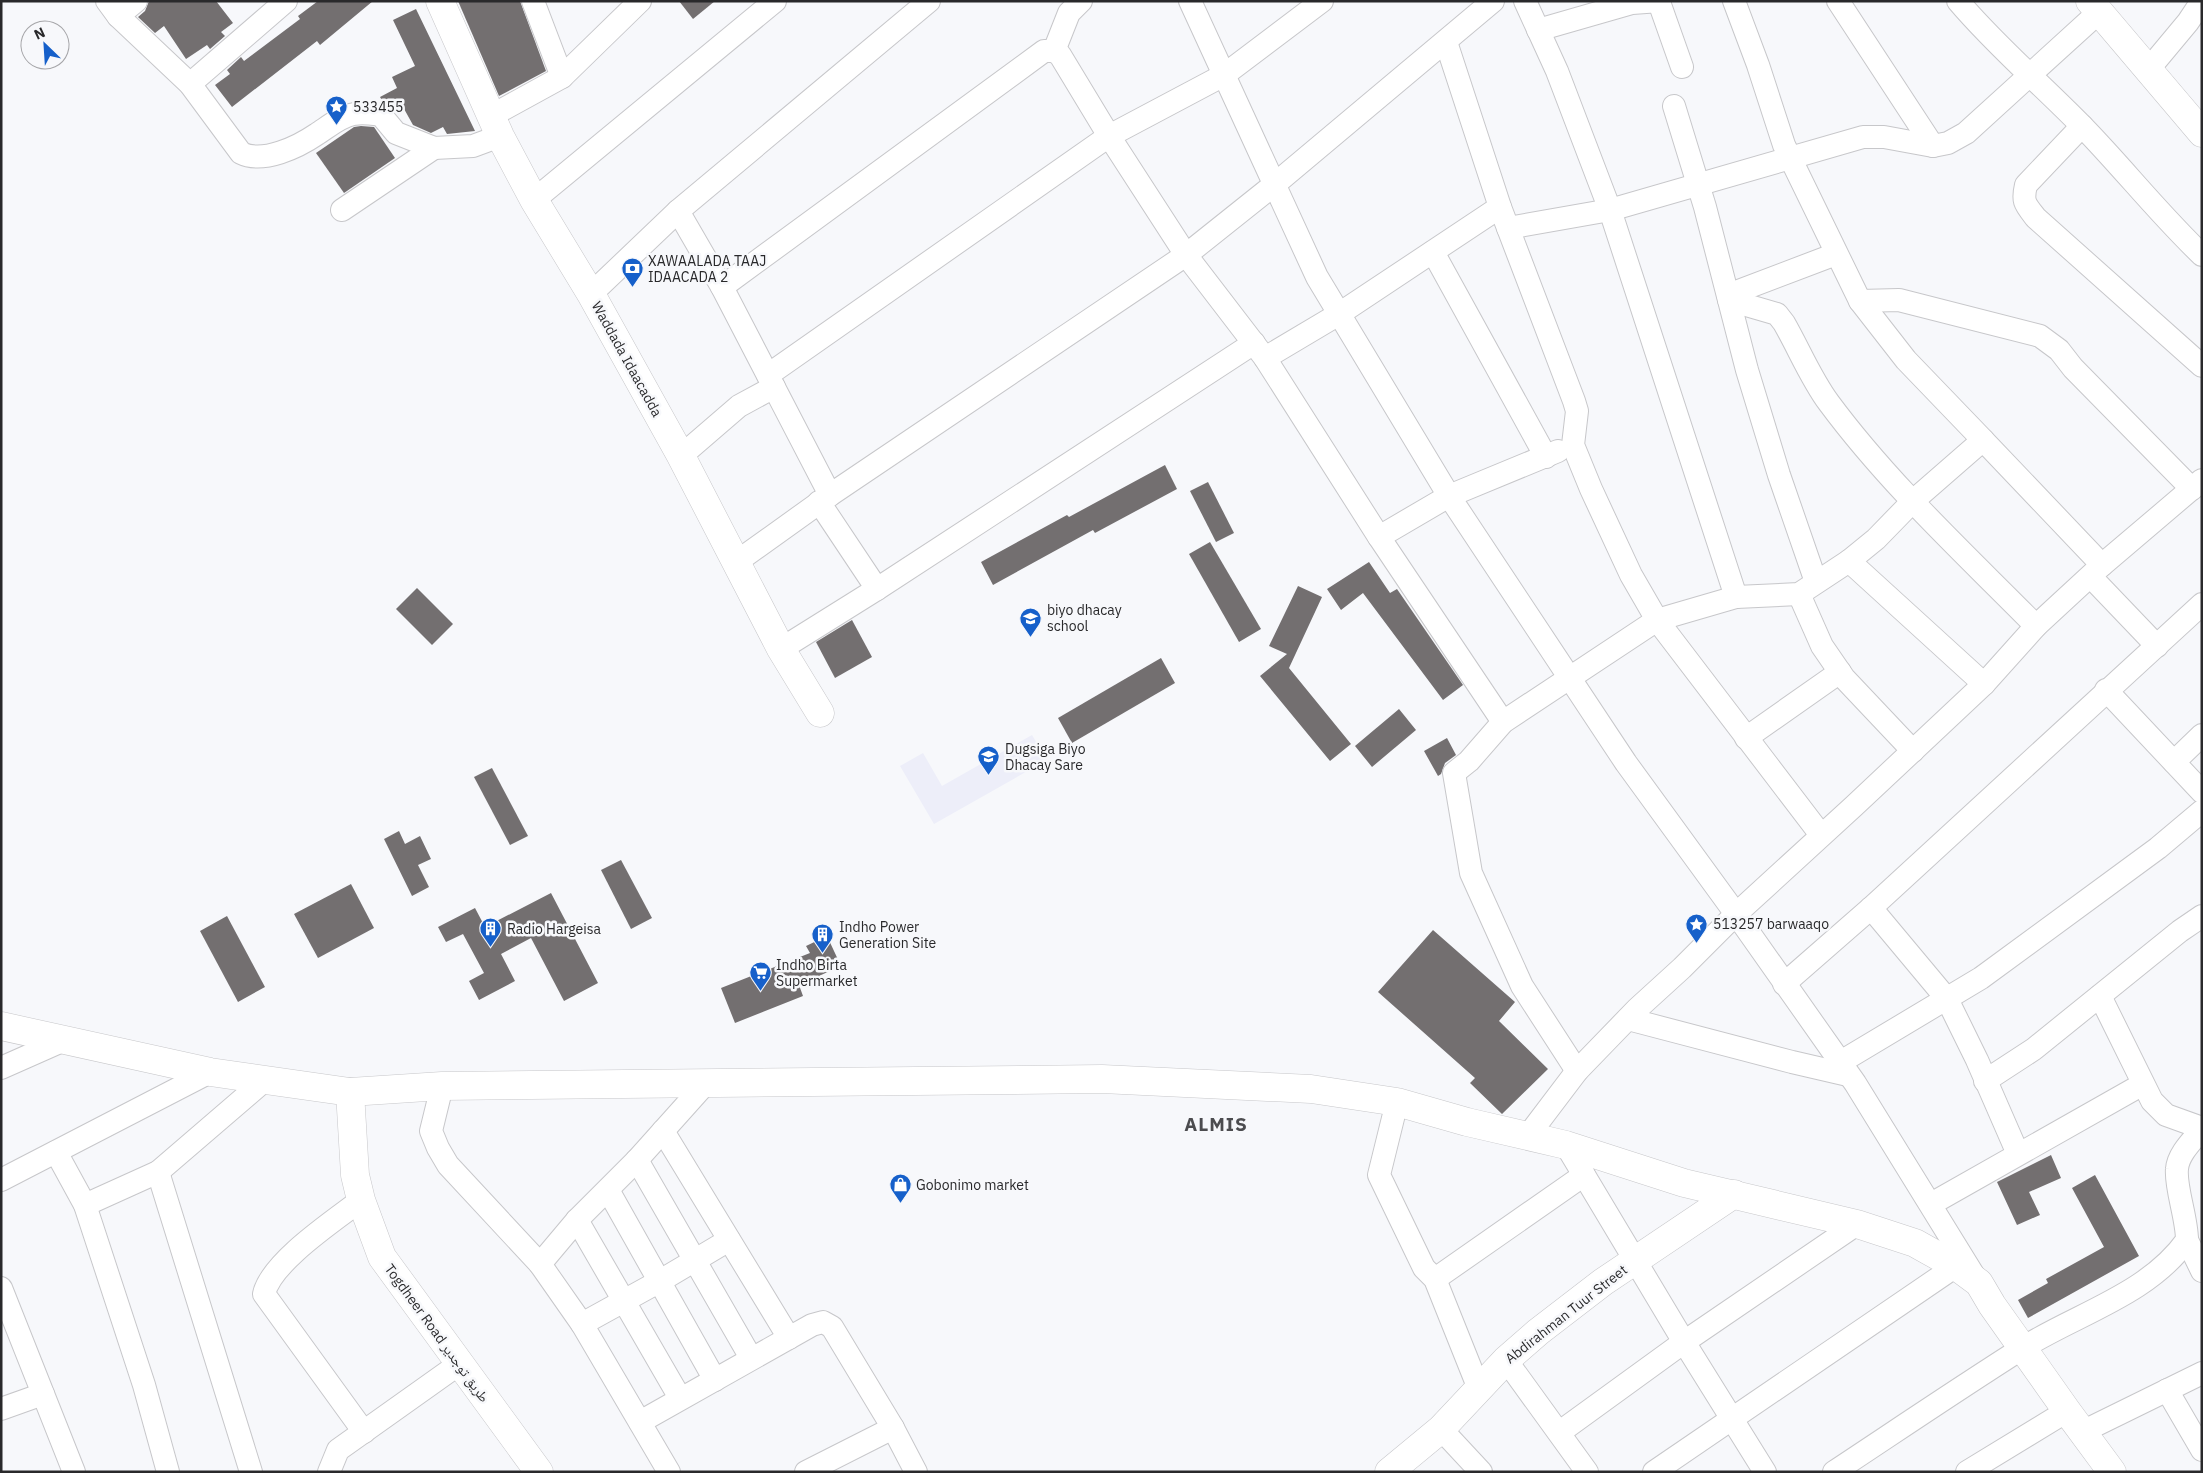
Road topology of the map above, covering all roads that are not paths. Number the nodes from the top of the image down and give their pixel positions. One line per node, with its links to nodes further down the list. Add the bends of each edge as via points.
1 (136, 1): 19 (street)
2 (286, 1): 29 (street)
3 (440, 1): 31 (main road, Waddada Idaacadda)
4 (533, 1): 28 (street)
5 (640, 1): 28 (street)
6 (775, 1): 40 (street)
7 (929, 1): 43 (street)
8 (1081, 1): 23 (street, via 1069,12)
9 (1190, 1): 26 (street)
10 (1322, 1): 26 (street)
11 (1493, 1): 22 (street)
12 (1525, 1): 21 (street)
13 (1660, 1): 21 (street, via 1632,3); 24 (street)
14 (1734, 1): 37 (street)
15 (1838, 1): 35 (street)
16 (1958, 1): 27 (street)
17 (2202, 1): 20 (street)
18 (2095, 7): 25 (main road); 27 (street)
19 (113, 9): 29 (street)
20 (2195, 27): 25 (street)
21 (1538, 30): 42 (street)
22 (1446, 42): 38 (street); 44 (street)
23 (1054, 51): 34 (street, via 1060,55); 49 (street, via 1044,51)
24 (1682, 68)
25 (2148, 70): 33 (main road)
26 (1224, 75): 34 (street); 38 (street)
27 (2030, 75): 32 (street); 35 (street, via 1966,133 1948,143)
28 (562, 77): 31 (street)
29 (190, 84): 36 (street, via 241,153 250,158 267,157 354,114 381,115 396,133)
30 (1674, 106): 39 (street)
31 (495, 126): 36 (street, via 474,146); 40 (main road, Waddada Idaacadda)
32 (2082, 126): 48 (street, via 2168,223); 55 (street, via 2026,185 2025,204 2036,218)
33 (2202, 133)
34 (1109, 136): 47 (street); 56 (street)
35 (1933, 146): 37 (street, via 1863,137)
36 (434, 148): 41 (street)
37 (1790, 158): 39 (street); 46 (street)
38 (1275, 184): 47 (street); 53 (street, via 1317,277)
39 (1698, 186): 42 (street); 51 (street)
40 (534, 200): 50 (main road, Waddada Idaacadda)
41 (342, 210)
42 (1610, 210): 44 (street); 71 (street)
43 (678, 211): 49 (street); 50 (street)
44 (1504, 217): 45 (street); 58 (street, via 1574,401 1577,411)
45 (1432, 252): 53 (street); 60 (street)
46 (1836, 254): 51 (street); 52 (street)
47 (1186, 255): 54 (street); 63 (street)
48 (2202, 255)
49 (722, 287): 56 (street)
50 (591, 294): 59 (main road, Waddada Idaacadda)
51 (1729, 298): 64 (street, via 1777,314 1828,401); 69 (street)
52 (1860, 301): 57 (street, via 1906,360); 61 (street, via 1898,300 2040,336 2059,350 2073,368)
53 (1339, 314): 54 (street); 62 (street)
54 (1260, 351): 65 (street); 70 (street)
55 (2202, 366)
56 (771, 381): 59 (street); 63 (street)
57 (1983, 440): 64 (street); 68 (street)
58 (1573, 445): 60 (street); 73 (street, via 1627,566)
59 (680, 456): 67 (main road, Waddada Idaacadda)
60 (1546, 457): 62 (street)
61 (2197, 485): 68 (street)
62 (1449, 496): 65 (street); 78 (street)
63 (825, 498): 67 (street); 70 (street)
64 (1913, 501): 66 (street); 74 (street)
65 (1379, 537): 82 (street)
66 (1849, 561): 69 (street); 79 (street)
67 (735, 562): 76 (main road, Waddada Idaacadda)
68 (2096, 571): 74 (street); 75 (street)
69 (1808, 588): 71 (street); 77 (street, via 1822,646)
70 (877, 589): 76 (street)
71 (1736, 597): 73 (street)
72 (2202, 604): 75 (street)
73 (1657, 620): 78 (street); 84 (street)
74 (2036, 626): 79 (street)
75 (2157, 646): 80 (street)
76 (781, 649): 81 (main road, Waddada Idaacadda)
77 (1840, 672): 84 (street); 85 (street)
78 (1569, 677): 82 (street); 91 (street, via 1626,763)
79 (1984, 684): 85 (street)
80 (2106, 690): 86 (street); 90 (street)
81 (820, 713)
82 (1502, 722): 102 (street, via 1469,761 1454,773 1471,873 1522,986)
83 (2202, 735): 86 (street)
84 (1746, 738): 89 (street)
85 (1913, 751): 89 (street)
86 (2174, 762): 87 (street)
87 (2202, 792)
88 (2202, 811): 95 (street, via 2158,848 1981,978)
89 (1821, 835): 91 (street)
90 (1871, 908): 93 (street); 95 (street)
91 (1736, 914): 93 (street); 96 (street)
92 (2202, 916): 94 (street)
93 (1784, 984): 100 (street)
94 (2100, 996): 104 (street, via 2034,1049); 106 (street)
95 (1947, 999): 100 (street); 104 (street)
96 (1628, 1018): 100 (street, via 1792,1062); 102 (street)
97 (1, 1026): 98 (main road)
98 (62, 1040): 99 (street); 101 (main road)
99 (1, 1068)
100 (1844, 1069): 123 (street)
101 (210, 1072): 103 (main road); 114 (street)
102 (1577, 1072): 112 (street)
103 (266, 1080): 108 (main road); 117 (street)
104 (1985, 1081): 115 (street)
105 (706, 1083): 107 (main road); 109 (main road, via 1102,1079 1311,1089); 111 (street)
106 (2143, 1084): 110 (street, via 2152,1101 2166,1116); 115 (street)
107 (442, 1086): 108 (main road); 131 (street, via 431,1131 438,1148 448,1165)
108 (350, 1092): 122 (main road, Togdheer Road طريق توجدير, via 355,1175)
109 (1397, 1102): 112 (main road); 134 (street, via 1379,1174 1424,1268)
110 (2202, 1128): 128 (street, via 2182,1153 2177,1168)
111 (663, 1131): 116 (street); 127 (street)
112 (1527, 1137): 113 (main road)
113 (1566, 1145): 118 (street); 121 (main road)
114 (56, 1152): 119 (street); 124 (street)
115 (2018, 1154): 123 (street)
116 (637, 1160): 120 (street); 130 (street)
117 (158, 1172): 124 (street); 164 (street)
118 (1584, 1175): 129 (street); 134 (street)
119 (1, 1180)
120 (608, 1190): 125 (street); 135 (street)
121 (1734, 1194): 126 (main road); 129 (main road, Abdirahman Tuur Street)
122 (361, 1200): 145 (main road, Togdheer Road طريق توجدير, via 382,1257); 158 (street, via 295,1251 266,1285 264,1294)
123 (1931, 1204): 136 (street)
124 (85, 1205): 163 (street, via 144,1385)
125 (577, 1220): 131 (street); 138 (street)
126 (1857, 1224): 132 (main road, via 1914,1243); 141 (street)
127 (729, 1240): 130 (street); 140 (street)
128 (2187, 1240): 133 (street); 142 (street, via 2162,1269 2140,1284)
129 (1636, 1260): 141 (street); 144 (main road, Abdirahman Tuur Street, via 1603,1282)
130 (693, 1261): 135 (street); 143 (street)
131 (540, 1264): 139 (street)
132 (1956, 1266): 136 (main road); 153 (street)
133 (2202, 1271)
134 (1435, 1279): 148 (street)
135 (660, 1281): 138 (street); 147 (street)
136 (1979, 1283): 142 (main road)
137 (1, 1288): 150 (street)
138 (624, 1300): 139 (street); 151 (street)
139 (582, 1324): 155 (street)
140 (789, 1338): 143 (street); 156 (street, via 823,1322 832,1327)
141 (1684, 1342): 153 (street); 159 (street)
142 (2023, 1348): 154 (main road); 175 (street)
143 (751, 1358): 147 (street)
144 (1506, 1360): 148 (main road, Abdirahman Tuur Street); 159 (street)
145 (460, 1364): 158 (street); 166 (main road, Togdheer Road طريق توجدير)
146 (2202, 1373): 149 (street)
147 (715, 1380): 151 (street)
148 (1479, 1389): 157 (main road, Abdirahman Tuur Street)
149 (2167, 1390): 154 (street); 160 (street)
150 (43, 1394): 152 (street); 162 (street)
151 (680, 1398): 155 (street)
152 (1, 1409)
153 (1732, 1418): 173 (street); 174 (street)
154 (2074, 1421): 161 (main road); 176 (street)
155 (640, 1422): 167 (street)
156 (893, 1428): 168 (street); 169 (street)
157 (1441, 1430): 170 (main road, Abdirahman Tuur Street); 171 (street)
158 (364, 1432): 165 (street, via 338,1450)
159 (1560, 1432): 172 (street)
160 (2202, 1450)
161 (2109, 1471)
162 (74, 1472)
163 (168, 1472)
164 (251, 1472)
165 (329, 1472)
166 (539, 1472)
167 (669, 1472)
168 (806, 1472)
169 (916, 1472)
170 (1389, 1472)
171 (1481, 1472)
172 (1587, 1472)
173 (1654, 1472)
174 (1765, 1472)
175 (1834, 1472)
176 (1967, 1472)

